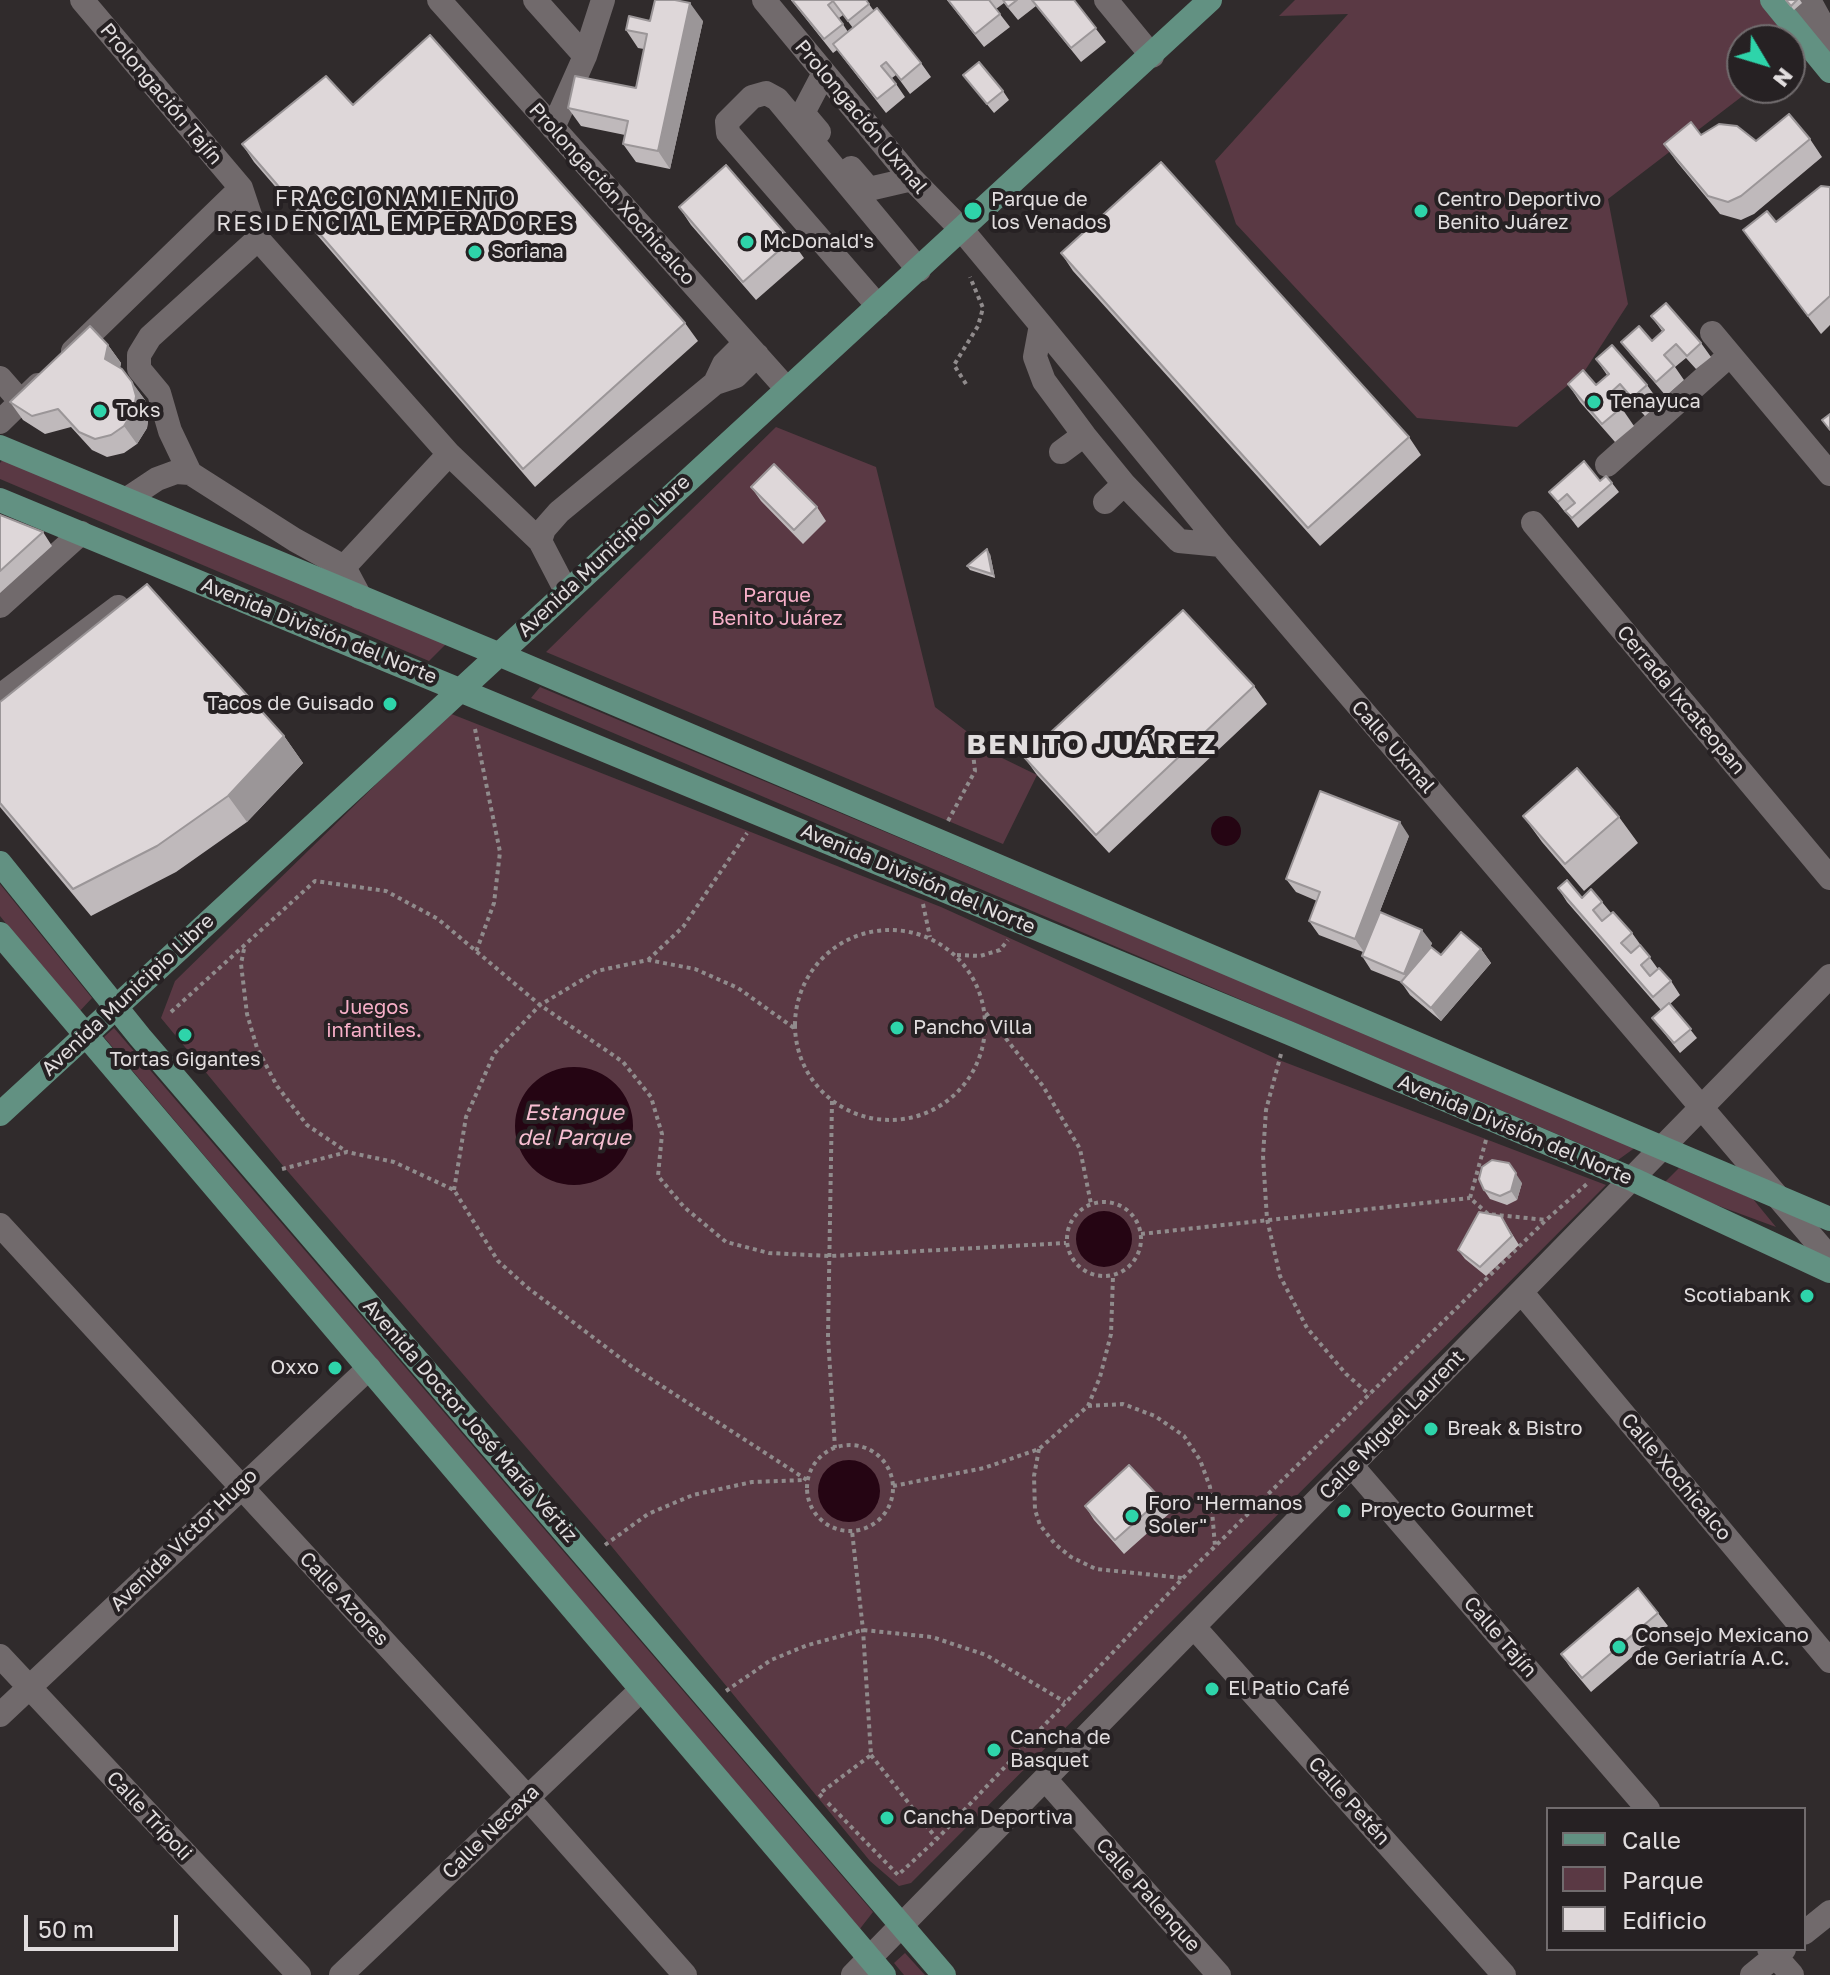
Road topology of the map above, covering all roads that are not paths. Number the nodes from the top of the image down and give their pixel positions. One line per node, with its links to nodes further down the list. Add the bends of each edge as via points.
1 (82, 0): 20 (street, Prolongación Tajín)
2 (439, 0): 18 (street, Prolongación Xochicalco)
3 (535, 0): 13 (street)
4 (603, 0): 13 (street)
5 (764, 0): 16 (street, Prolongación Uxmal)
6 (1106, 0): 14 (street)
7 (1210, 0): 14 (main road, Avenida Municipio Libre)
8 (1772, 0): 15 (main road)
9 (1779, 0): 12 (street)
10 (1809, 0): 11 (street)
11 (1830, 38)
12 (1830, 46)
13 (585, 56): 18 (street)
14 (1152, 56): 22 (main road, Avenida Municipio Libre)
15 (1830, 71)
16 (824, 73): 17 (street); 19 (street, Prolongación Uxmal)
17 (798, 116): 21 (street); 25 (street, via 766,93 752,97 726,126)
18 (553, 128): 28 (street, Prolongación Xochicalco)
19 (912, 179): 21 (street); 22 (street, Prolongación Uxmal)
20 (241, 188): 23 (street); 32 (street)
21 (866, 196): 24 (street)
22 (956, 236): 24 (main road, Avenida Municipio Libre); 26 (street, Calle Uxmal)
23 (258, 239): 37 (street); 39 (street, via 139,355 139,369 159,393)
24 (919, 270): 25 (main road, Avenida Municipio Libre)
25 (878, 306): 31 (main road, Avenida Municipio Libre)
26 (1041, 325): 34 (street, via 1035,357 1044,381); 48 (street, Calle Uxmal)
27 (1712, 333): 29 (street)
28 (751, 349): 31 (street, Prolongación Xochicalco); 47 (street, via 736,376 715,383 559,512)
29 (1730, 355): 38 (street); 40 (street)
30 (0, 378): 32 (street)
31 (786, 388): 50 (main road, Avenida Municipio Libre)
32 (21, 402): 33 (street)
33 (0, 422)
34 (1084, 435): 36 (street); 41 (street)
35 (0, 447): 42 (main road)
36 (1061, 452)
37 (449, 454): 47 (street); 49 (street)
38 (1607, 465)
39 (190, 473): 42 (street, via 157,479); 49 (street)
40 (1830, 474)
41 (1124, 484): 43 (street); 48 (street, via 1179,541)
42 (127, 499): 51 (main road)
43 (1105, 502)
44 (4, 506): 46 (main road, Avenida División del Norte)
45 (1533, 523): 58 (street, Cerrada Ixcateopan)
46 (81, 533): 52 (street); 55 (main road, Avenida División del Norte)
47 (540, 541): 50 (street)
48 (1221, 545): 63 (street, Calle Uxmal)
49 (344, 567): 51 (street)
50 (566, 591): 54 (main road, Avenida Municipio Libre)
51 (360, 597): 54 (main road)
52 (0, 606)
53 (118, 607): 56 (street)
54 (498, 654): 55 (main road, Avenida Municipio Libre); 65 (main road)
55 (459, 689): 61 (main road, Avenida Municipio Libre); 66 (main road, Avenida División del Norte)
56 (0, 696)
57 (0, 863): 61 (main road, Avenida Doctor José María Vértiz)
58 (1830, 878)
59 (0, 934): 62 (main road, Avenida Doctor José María Vértiz)
60 (1830, 976): 63 (street, Calle Miguel Laurent)
61 (115, 1007): 62 (main road, Avenida Municipio Libre); 86 (main road, Avenida Doctor José María Vértiz)
62 (84, 1036): 64 (main road, Avenida Municipio Libre); 73 (main road, Avenida Doctor José María Vértiz)
63 (1702, 1109): 65 (street, Calle Miguel Laurent); 67 (street, Calle Uxmal)
64 (0, 1114)
65 (1664, 1147): 66 (street, Calle Miguel Laurent); 67 (main road)
66 (1634, 1180): 71 (main road, Avenida División del Norte); 72 (street, Calle Miguel Laurent)
67 (1772, 1195): 68 (main road); 70 (street, Calle Uxmal)
68 (1830, 1219)
69 (0, 1225): 75 (street, Calle Azores)
70 (1830, 1258)
71 (1830, 1271)
72 (1522, 1293): 74 (street, Calle Miguel Laurent); 78 (street, Calle Xochicalco)
73 (369, 1368): 75 (street, Avenida Víctor Hugo); 80 (main road, Avenida Doctor José María Vértiz)
74 (1352, 1466): 76 (street, Calle Miguel Laurent); 84 (street, Calle Tajín)
75 (239, 1487): 79 (street, Avenida Víctor Hugo); 83 (street, Calle Azores)
76 (1194, 1627): 82 (street, Calle Miguel Laurent); 95 (street, Calle Petén)
77 (0, 1656): 79 (street, Calle Trípoli)
78 (1830, 1661)
79 (29, 1688): 81 (street, Avenida Víctor Hugo); 90 (street, Calle Trípoli)
80 (641, 1690): 83 (street, Calle Necaxa); 89 (main road, Avenida Doctor José María Vértiz)
81 (0, 1715)
82 (1045, 1779): 86 (street, Calle Miguel Laurent); 94 (street, Calle Palenque)
83 (527, 1797): 91 (street, Calle Necaxa); 92 (street, Calle Azores)
84 (1646, 1807)
85 (1830, 1912): 87 (street)
86 (900, 1926): 89 (street, Calle Miguel Laurent); 93 (main road, Avenida Doctor José María Vértiz)
87 (1806, 1931)
88 (1776, 1951): 96 (street); 97 (street)
89 (869, 1970)
90 (299, 1975)
91 (341, 1975)
92 (685, 1975)
93 (944, 1975)
94 (1219, 1975)
95 (1504, 1975)
96 (1752, 1975)
97 (1792, 1975)

